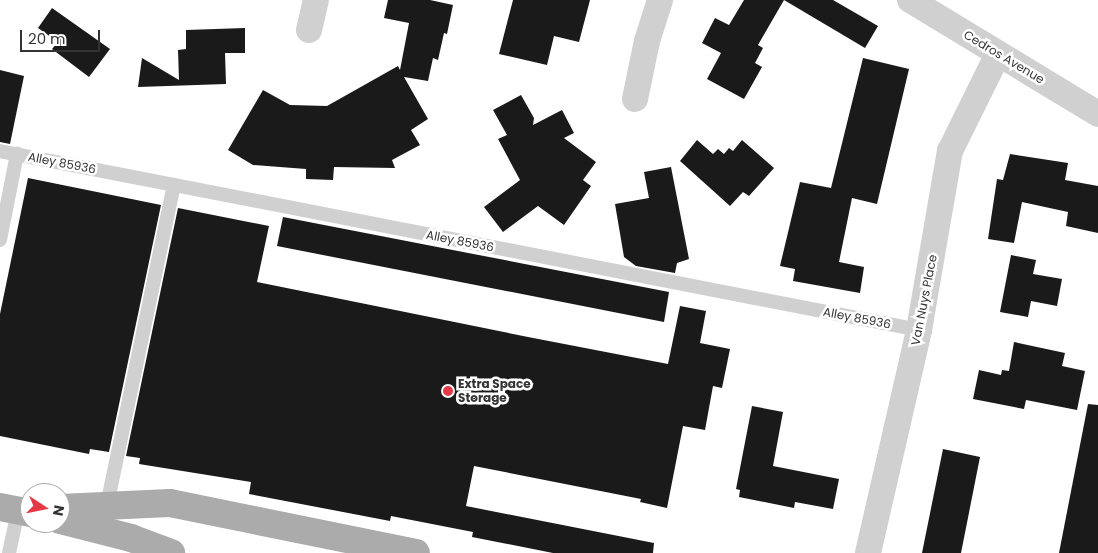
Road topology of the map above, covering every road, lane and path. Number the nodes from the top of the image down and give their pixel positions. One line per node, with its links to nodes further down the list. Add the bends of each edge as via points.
1 (316, 0): 4 (street)
2 (660, 0): 6 (street, via 647,41)
3 (910, 0): 5 (street, Cedros Avenue)
4 (309, 30)
5 (998, 54): 7 (street, Cedros Avenue); 12 (street, Van Nuys Place, via 950,151)
6 (635, 99)
7 (1098, 114)
8 (0, 151): 9 (lane, Alley 85936)
9 (17, 154): 10 (lane, Alley 85936); 11 (lane)
10 (174, 185): 12 (lane, Alley 85936); 13 (lane)
11 (0, 240)
12 (919, 330): 20 (street, Van Nuys Place)
13 (107, 505): 14 (main road); 19 (main road, via 170,503)
14 (70, 507)
15 (20, 510): 17 (lane)
16 (70, 523): 18 (main road, via 130,538)
17 (9, 553)
18 (171, 553)
19 (416, 553)
20 (868, 553)

